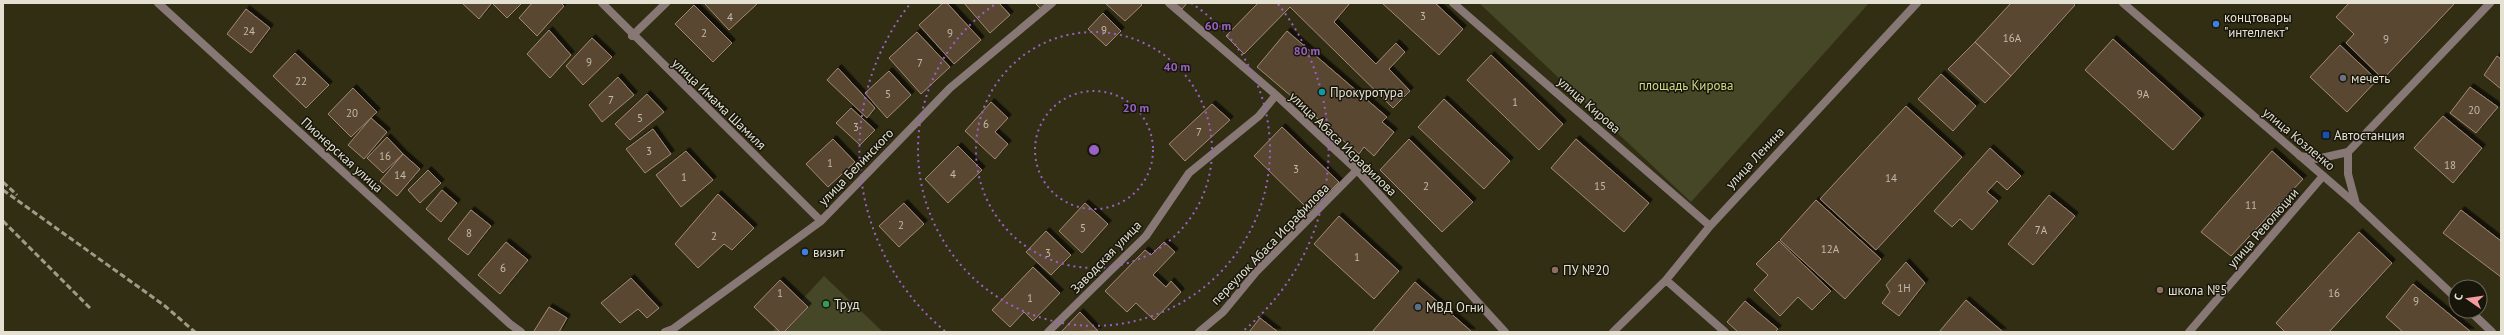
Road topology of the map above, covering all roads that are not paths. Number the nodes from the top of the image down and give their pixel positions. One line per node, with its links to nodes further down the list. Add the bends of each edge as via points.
1 (158, 3): 22 (street, Пионерская улица)
2 (602, 3): 10 (street, улица Имама Шамиля)
3 (666, 3): 10 (street)
4 (1052, 3): 17 (street, улица Белинского, via 950,88)
5 (1169, 3): 11 (street, улица Абаса Исрафилова)
6 (1453, 3): 18 (street, улица Кирова)
7 (1917, 3): 18 (street, улица Ленина)
8 (2123, 3): 13 (street, улица Козленко)
9 (2490, 3): 12 (street)
10 (632, 36): 17 (street, улица Имама Шамиля)
11 (1276, 95): 14 (street, улица Абаса Исрафилова); 24 (street, Заводская улица, via 1259,116 1189,173 1146,236)
12 (2348, 152): 13 (street, via 2316,159); 16 (street, via 2348,174)
13 (2299, 156): 15 (street, улица Козленко)
14 (1357, 170): 25 (street, переулок Абаса Исрафилова, via 1256,272 1223,312); 26 (street, улица Абаса Исрафилова)
15 (2324, 176): 16 (street, улица Козленко); 29 (street, улица Революции)
16 (2357, 205): 20 (street, улица Козленко)
17 (821, 221): 23 (street, улица Белинского, via 673,329)
18 (1710, 226): 19 (street, улица Ленина)
19 (1666, 280): 27 (street, улица Ленина); 28 (street)
20 (2448, 290)
21 (2478, 319): 30 (street)
22 (521, 332)
23 (665, 332)
24 (1048, 332)
25 (1199, 332)
26 (1505, 332)
27 (1613, 332)
28 (1725, 332)
29 (2189, 332)
30 (2492, 332)

